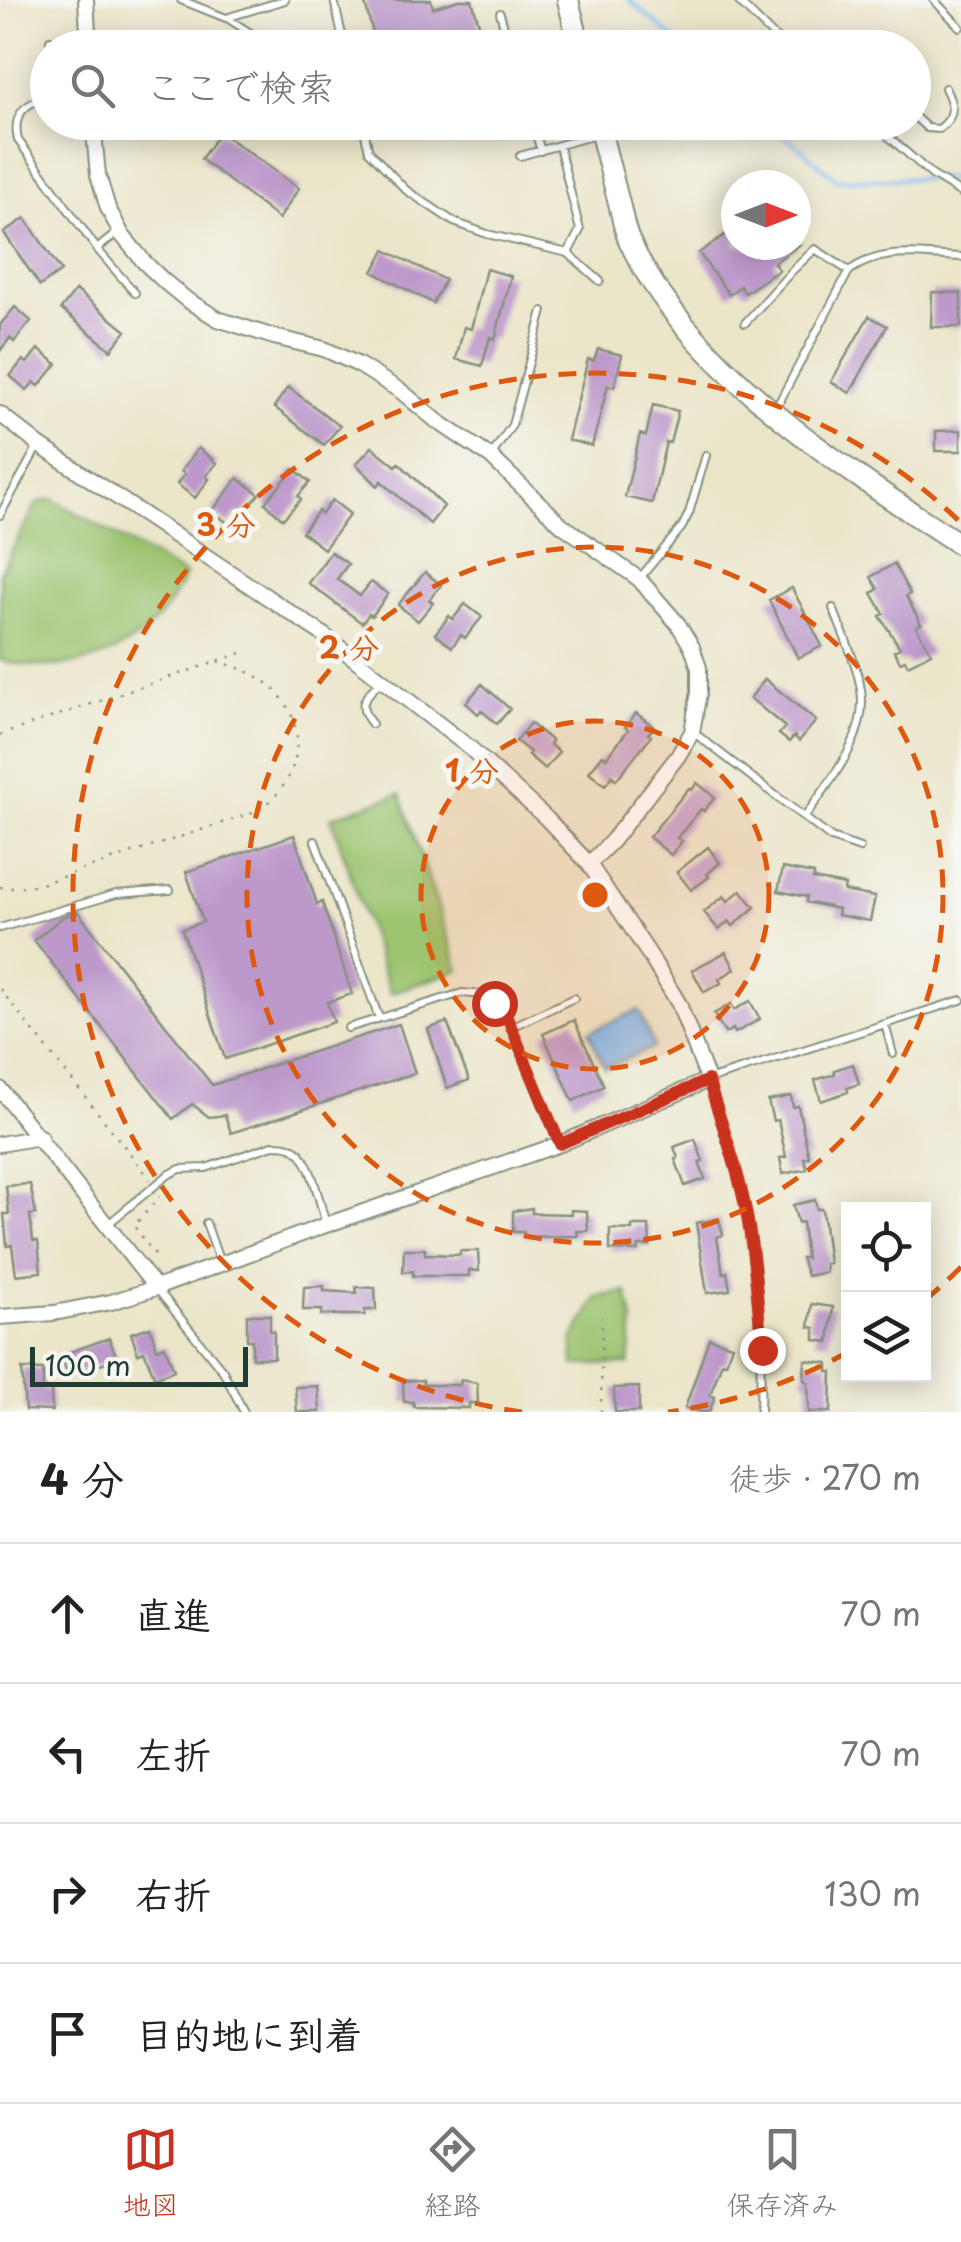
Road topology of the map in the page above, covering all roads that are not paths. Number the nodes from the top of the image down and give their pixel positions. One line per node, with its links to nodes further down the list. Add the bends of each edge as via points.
1 (86, 0): 11 (street)
2 (180, 0): 9 (lane)
3 (285, 0): 9 (lane)
4 (334, 0): 13 (lane)
5 (568, 0): 15 (street)
6 (737, 0): 16 (lane)
7 (934, 0): 10 (lane)
8 (500, 14): 14 (lane)
9 (226, 18): 12 (lane)
10 (960, 27)
11 (88, 30)
12 (245, 30)
13 (341, 30)
14 (505, 30)
15 (576, 30)
16 (768, 30)
17 (944, 88): 19 (lane, via 950,121)
18 (30, 103): 31 (lane, via 16,125 18,140)
19 (931, 129)
20 (95, 140): 30 (street, via 98,174)
21 (366, 140): 32 (lane, via 368,151 406,190 454,222)
22 (538, 140): 27 (lane)
23 (573, 140): 26 (lane)
24 (603, 140): 39 (street, via 628,238 660,294 707,351)
25 (893, 140): 29 (lane)
26 (559, 146): 27 (lane); 32 (lane, via 580,230)
27 (541, 151): 28 (lane)
28 (520, 156)
29 (961, 194)
30 (120, 230): 31 (lane); 43 (street, via 146,263 218,319 324,348 359,365)
31 (97, 249): 36 (lane)
32 (568, 253): 35 (lane)
33 (960, 254): 34 (lane, via 884,254)
34 (849, 271): 38 (lane, via 816,249); 39 (lane)
35 (600, 282)
36 (135, 292)
37 (543, 311): 43 (lane, via 512,426)
38 (745, 323)
39 (774, 411): 45 (street)
40 (0, 414): 41 (street)
41 (39, 445): 44 (lane); 48 (street, via 321,632)
42 (706, 455): 46 (lane, via 682,527)
43 (491, 457): 46 (street, via 562,525)
44 (0, 515)
45 (961, 545)
46 (639, 579): 50 (street, via 692,647 699,668)
47 (833, 608): 51 (lane, via 861,686 861,714 845,758)
48 (381, 681): 49 (lane, via 363,705); 54 (street, via 470,748)
49 (372, 724)
50 (692, 732): 51 (lane); 54 (street)
51 (804, 818): 53 (lane)
52 (315, 840): 59 (lane)
53 (860, 848)
54 (588, 864): 64 (street, via 679,1004)
55 (170, 890): 56 (lane, via 116,894)
56 (0, 928)
57 (574, 998): 61 (lane)
58 (961, 1000): 60 (lane)
59 (379, 1018): 61 (lane, via 474,992 503,1010); 62 (lane)
60 (884, 1024): 63 (lane); 64 (lane)
61 (511, 1027): 68 (lane)
62 (348, 1028)
63 (892, 1054)
64 (708, 1080): 68 (street); 76 (lane, via 747,1215 762,1350)
65 (0, 1089): 66 (street)
66 (40, 1137): 67 (street); 70 (street)
67 (0, 1144)
68 (560, 1144): 71 (street)
69 (206, 1222): 72 (lane)
70 (107, 1224): 71 (lane, via 180,1169 282,1145 303,1156); 73 (street)
71 (326, 1225): 72 (street)
72 (221, 1264): 73 (street)
73 (156, 1288): 74 (street, via 54,1314); 75 (lane, via 224,1371)
74 (0, 1318)
75 (244, 1412)
76 (760, 1412)

